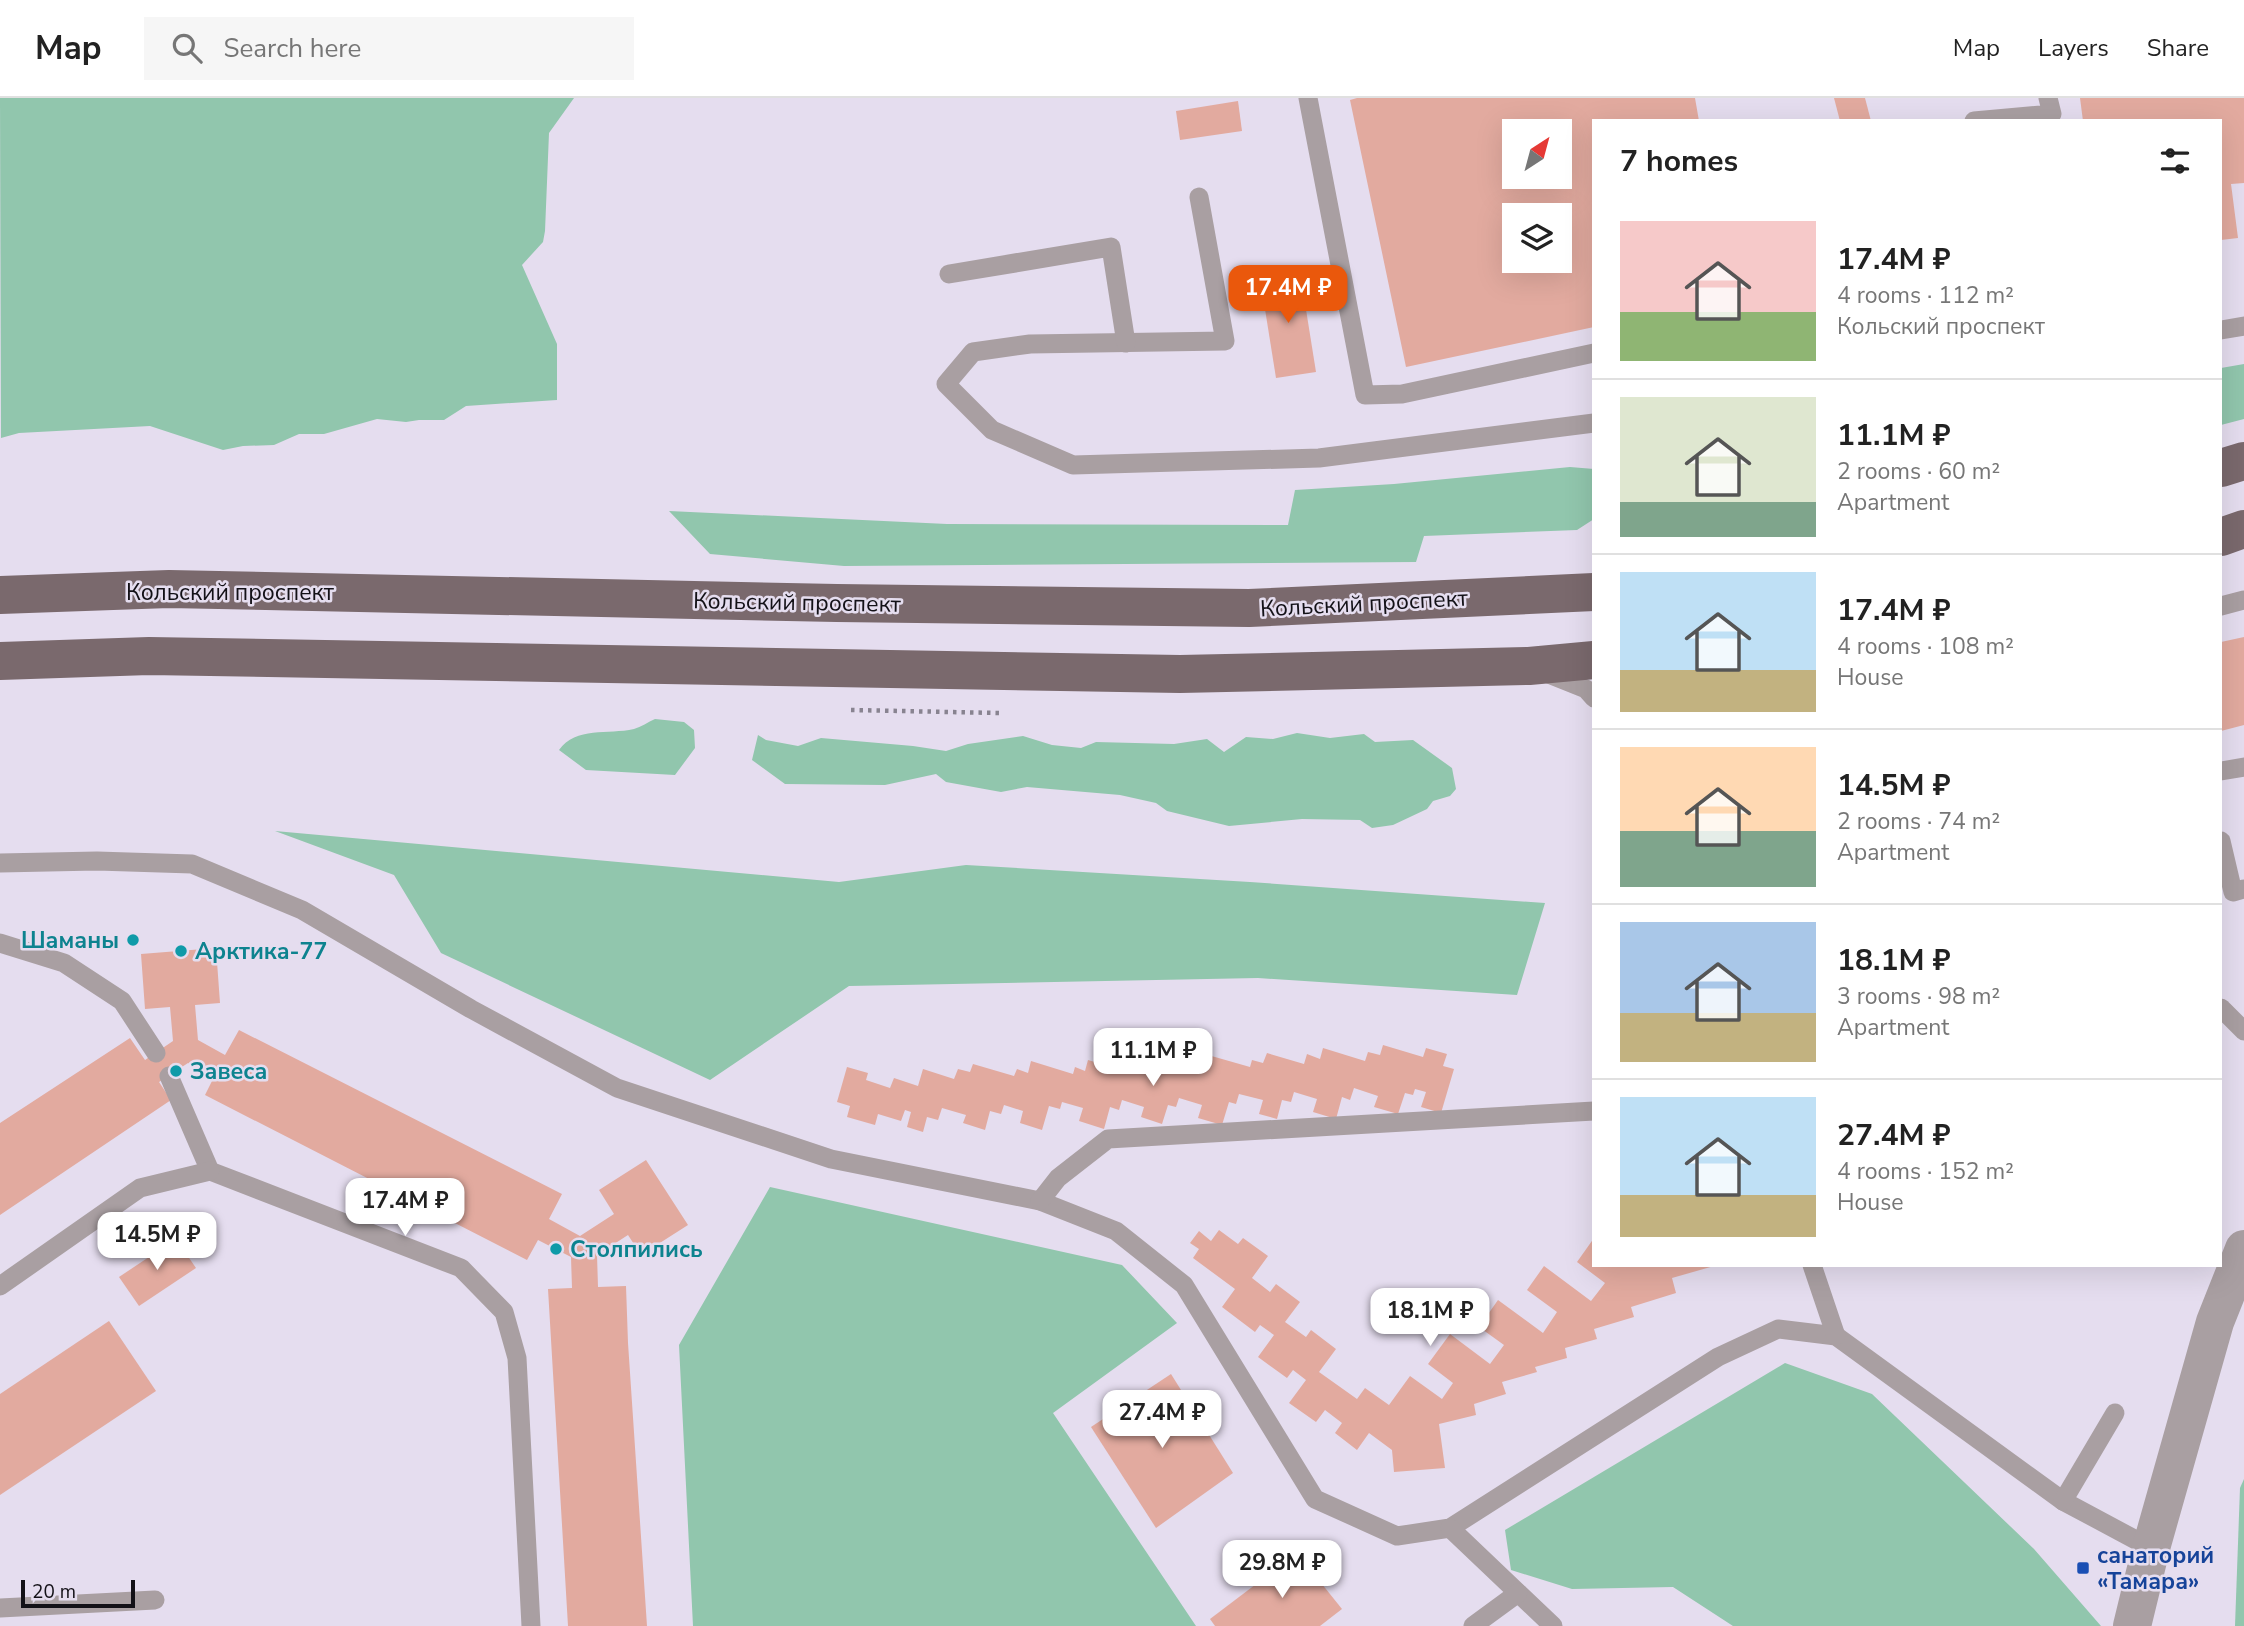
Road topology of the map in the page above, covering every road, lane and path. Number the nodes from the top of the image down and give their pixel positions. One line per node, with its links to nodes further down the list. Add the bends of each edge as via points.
1 (1308, 98): 9 (lane, via 1365,395 1402,394)
2 (2051, 111): 3 (lane)
3 (1989, 119)
4 (1199, 197): 8 (lane, via 1224,341)
5 (948, 274): 8 (lane, via 1111,247)
6 (2244, 326): 7 (lane)
7 (2222, 330)
8 (1126, 342): 10 (lane, via 1030,344 973,352 946,384 992,430 1073,465 1319,458)
9 (1592, 353)
10 (1592, 422)
11 (2244, 461): 12 (main road)
12 (2222, 468)
13 (2244, 529): 14 (main road)
14 (2222, 537)
15 (1592, 592): 16 (main road, Кольский проспект, via 1249,608 169,589)
16 (0, 595)
17 (2244, 600): 18 (lane)
18 (2222, 606)
19 (1592, 660): 21 (main road)
20 (0, 661): 21 (main road, via 149,656 1180,674)
21 (1529, 666): 22 (lane, via 1586,689)
22 (1592, 696)
23 (2244, 766): 24 (lane)
24 (2222, 771)
25 (2222, 845): 27 (lane, via 2233,892)
26 (0, 863): 35 (lane, via 192,864 302,910 617,1088 831,1159)
27 (2244, 889)
28 (0, 943): 31 (lane, via 64,964 122,1001)
29 (2222, 1009): 30 (lane)
30 (2244, 1031)
31 (156, 1053)
32 (169, 1076): 34 (lane)
33 (1592, 1111): 35 (lane, via 1108,1139 1058,1178)
34 (210, 1171): 38 (lane, via 140,1188); 47 (lane, via 461,1268 504,1312 517,1358)
35 (1040, 1201): 42 (lane, via 1116,1231 1184,1284 1315,1499 1397,1536)
36 (2244, 1250): 43 (street, via 2215,1322)
37 (1813, 1267): 39 (lane)
38 (0, 1286)
39 (1836, 1336): 41 (lane); 42 (lane, via 1778,1329 1718,1357)
40 (2115, 1413): 41 (lane)
41 (2063, 1501): 43 (lane)
42 (1450, 1528): 44 (lane)
43 (2151, 1548): 50 (street)
44 (1518, 1593): 48 (lane); 49 (lane)
45 (155, 1600): 46 (lane)
46 (0, 1608)
47 (531, 1626)
48 (1473, 1626)
49 (1553, 1626)
50 (2132, 1626)

